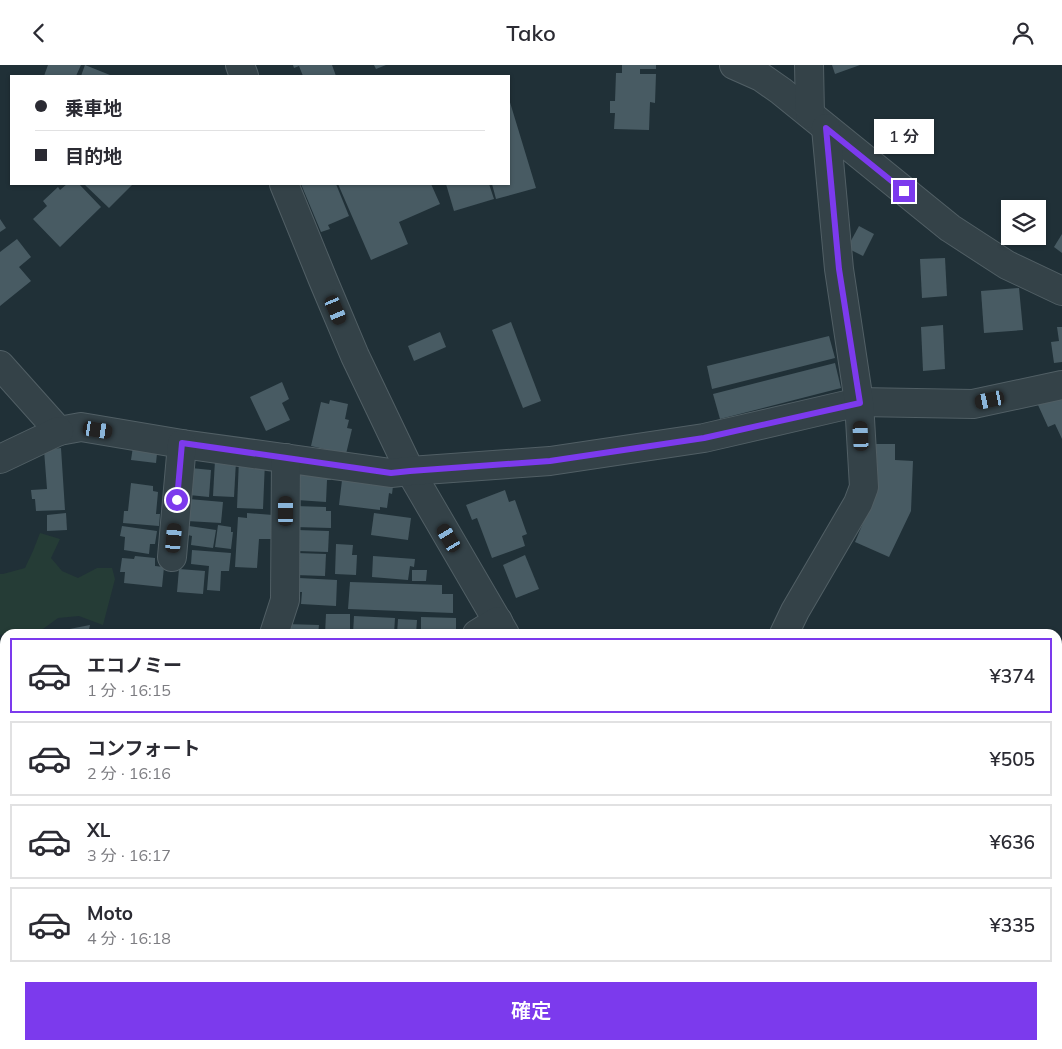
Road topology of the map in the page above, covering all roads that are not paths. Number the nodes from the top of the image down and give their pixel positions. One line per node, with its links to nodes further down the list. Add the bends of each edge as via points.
1 (734, 65): 3 (street, via 761,77)
2 (809, 65): 3 (street)
3 (818, 121): 5 (street, via 950,228 1007,265); 8 (street)
4 (284, 185): 13 (street, via 355,356)
5 (1062, 291)
6 (0, 365): 9 (street)
7 (1062, 385): 8 (street, via 973,404)
8 (860, 403): 13 (street, via 704,438 550,461); 17 (street, via 864,487)
9 (59, 431): 10 (street, via 82,427); 12 (street)
10 (182, 443): 11 (street); 14 (street)
11 (286, 458): 13 (street, via 391,473); 15 (street, via 285,600)
12 (0, 459)
13 (410, 471): 16 (street)
14 (172, 557)
15 (276, 629)
16 (493, 629)
17 (786, 629)

